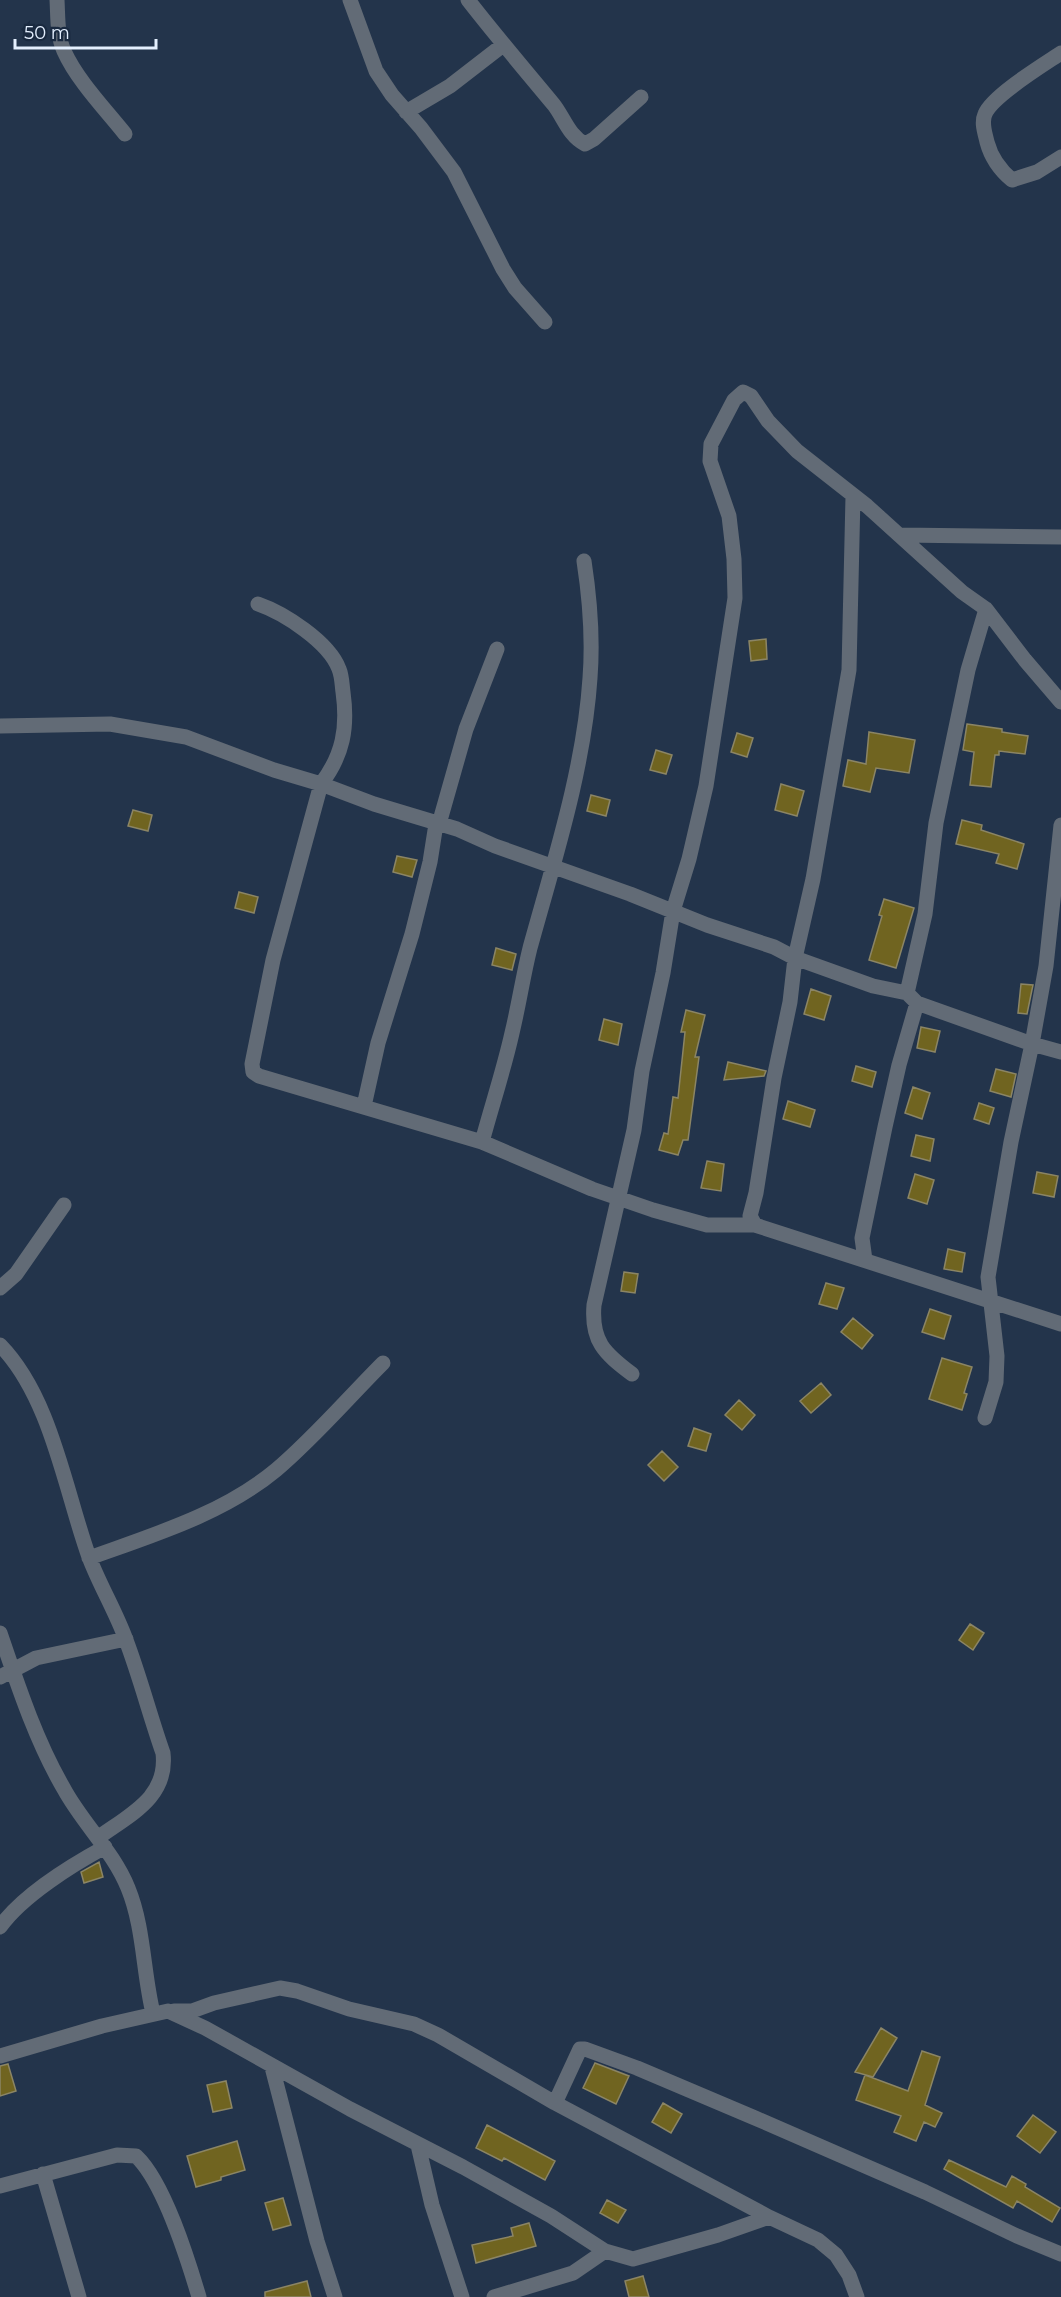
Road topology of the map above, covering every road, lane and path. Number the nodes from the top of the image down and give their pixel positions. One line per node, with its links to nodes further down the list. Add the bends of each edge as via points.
1 (57, 0): 8 (street, via 59,38 64,51)
2 (350, 0): 7 (street, via 376,71)
3 (468, 0): 4 (street)
4 (503, 45): 6 (street, via 556,107 576,139 585,144); 7 (street, via 450,86)
5 (1061, 53): 9 (street, via 990,106 983,126 993,158 1012,180 1037,172)
6 (641, 97)
7 (406, 112): 10 (street, via 454,172 503,269)
8 (125, 134)
9 (1061, 157)
10 (545, 322)
11 (853, 496): 12 (street); 24 (street, via 781,436 751,396 743,392 738,395 711,444 710,461 729,516 735,598 706,786); 25 (street, via 849,670 813,879)
12 (902, 535): 13 (street); 16 (street)
13 (1061, 537)
14 (584, 561): 23 (street, via 592,637 590,679 579,759)
15 (258, 603): 20 (street, via 310,635 339,670 345,720 343,741 334,767)
16 (986, 609): 18 (street); 26 (street, via 968,670 936,823)
17 (497, 649): 21 (street)
18 (1061, 702)
19 (0, 726): 20 (street, via 110,724 161,732)
20 (321, 784): 21 (street); 29 (street, via 262,1005 253,1072)
21 (436, 824): 23 (street); 29 (street, via 418,913 378,1042)
22 (1061, 825): 27 (street, via 1051,928)
23 (552, 865): 24 (street); 30 (street)
24 (673, 911): 25 (street); 31 (street, via 634,1130)
25 (795, 958): 26 (street); 33 (street, via 750,1215)
26 (912, 998): 27 (street); 34 (street, via 862,1238)
27 (1032, 1044): 28 (street); 36 (street, via 988,1277)
28 (1061, 1052)
29 (364, 1106): 30 (street)
30 (482, 1142): 31 (street)
31 (617, 1198): 33 (street, via 707,1225); 40 (street, via 593,1326 598,1342)
32 (63, 1205): 35 (street, via 16,1274)
33 (755, 1225): 34 (street)
34 (865, 1260): 36 (street)
35 (0, 1288)
36 (992, 1300): 37 (street); 41 (street, via 996,1382)
37 (1061, 1324)
38 (0, 1345): 42 (street, via 27,1380 40,1408)
39 (383, 1363): 42 (street, via 275,1470 247,1490 183,1523)
40 (632, 1374)
41 (985, 1418)
42 (90, 1558): 44 (street)
43 (0, 1634): 45 (street)
44 (126, 1639): 45 (street, via 36,1658); 46 (street, via 165,1769 153,1796)
45 (6, 1673): 46 (street, via 63,1788)
46 (102, 1842): 47 (street, via 21,1904); 48 (street, via 129,1890)
47 (0, 1926)
48 (161, 2012): 49 (street); 50 (street, via 205,2028); 51 (street, via 192,2011 214,2002 280,1988 297,1991 349,2009 414,2024)
49 (0, 2056)
50 (272, 2067): 52 (street); 60 (street)
51 (555, 2103): 55 (street); 57 (street, via 580,2049 585,2049 755,2118)
52 (418, 2145): 56 (street, via 551,2216); 61 (street, via 432,2205)
53 (44, 2174): 54 (street); 58 (street); 59 (street, via 117,2155 136,2156 153,2176)
54 (0, 2186)
55 (770, 2217): 56 (street, via 633,2259); 63 (street, via 818,2240 836,2255)
56 (605, 2251): 62 (street, via 573,2273)
57 (1061, 2254)
58 (79, 2297)
59 (199, 2297)
60 (335, 2297)
61 (462, 2297)
62 (494, 2297)
63 (857, 2297)

